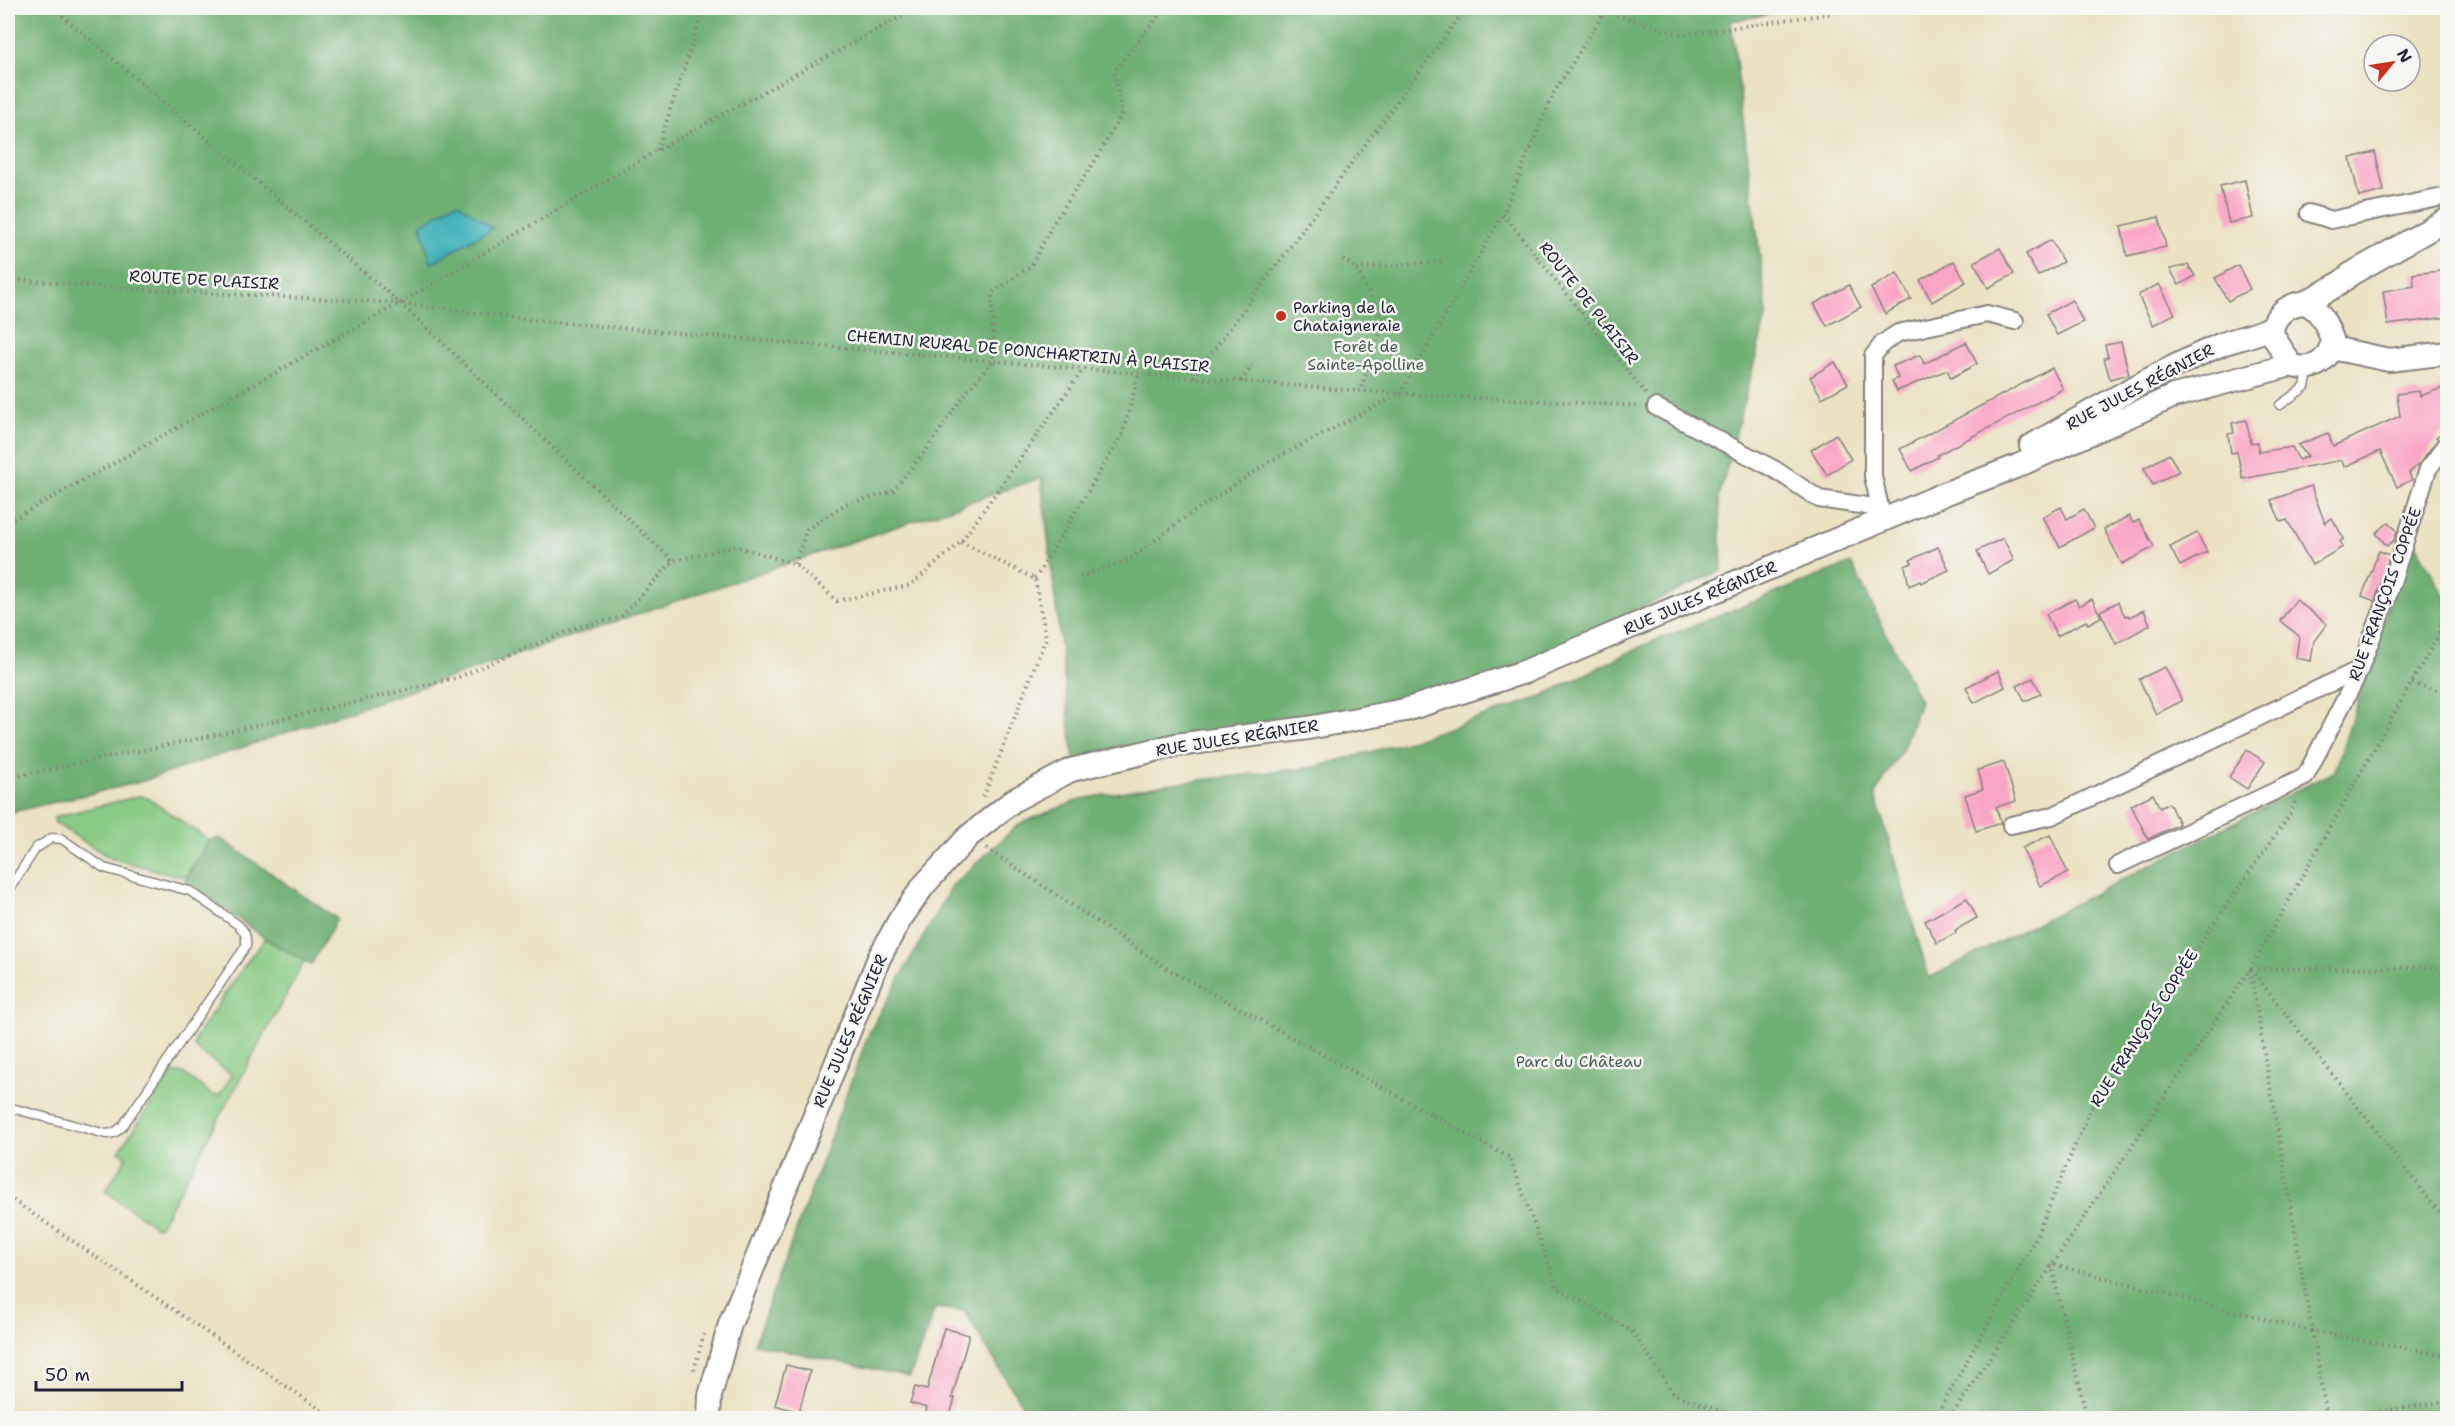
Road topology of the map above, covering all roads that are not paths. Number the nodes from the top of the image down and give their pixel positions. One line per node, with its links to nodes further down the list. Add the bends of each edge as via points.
1 (2448, 196): 2 (street, via 2331,220)
2 (2309, 213)
3 (2448, 219): 4 (street)
4 (2339, 284): 5 (street); 7 (street)
5 (2304, 303): 7 (street, via 2313,306); 8 (street, via 2295,303 2282,311)
6 (2015, 321): 16 (street, via 1988,314 1898,333 1873,356 1873,476)
7 (2326, 325): 9 (street)
8 (2272, 327): 11 (street, via 2272,334); 15 (street, RUE JULES RÉGNIER, via 2222,344 2164,372)
9 (2332, 348): 10 (street, via 2389,360); 11 (street, via 2320,364)
10 (2448, 353)
11 (2300, 367): 12 (lane, via 2305,387); 15 (street, RUE JULES RÉGNIER, via 2174,396)
12 (2280, 405)
13 (1656, 407): 16 (street, via 1774,469 1819,499)
14 (2448, 443): 17 (street, RUE FRANÇOIS COPPÉE, via 2428,469)
15 (1949, 492): 16 (street, RUE JULES RÉGNIER)
16 (1881, 514): 22 (street, RUE JULES RÉGNIER, via 1524,672 1405,710 1308,728 1176,745 1071,770 1014,800 969,836 924,885 879,958 730,1324 710,1396)
17 (2360, 669): 18 (street, via 2052,816); 19 (street, RUE FRANÇOIS COPPÉE, via 2305,777)
18 (2011, 825)
19 (2118, 865)
20 (8, 891): 21 (lane, via 36,848 52,838 62,839 104,868 189,891 237,924 247,938 246,946 122,1127 114,1133)
21 (8, 1107)
22 (710, 1419)

